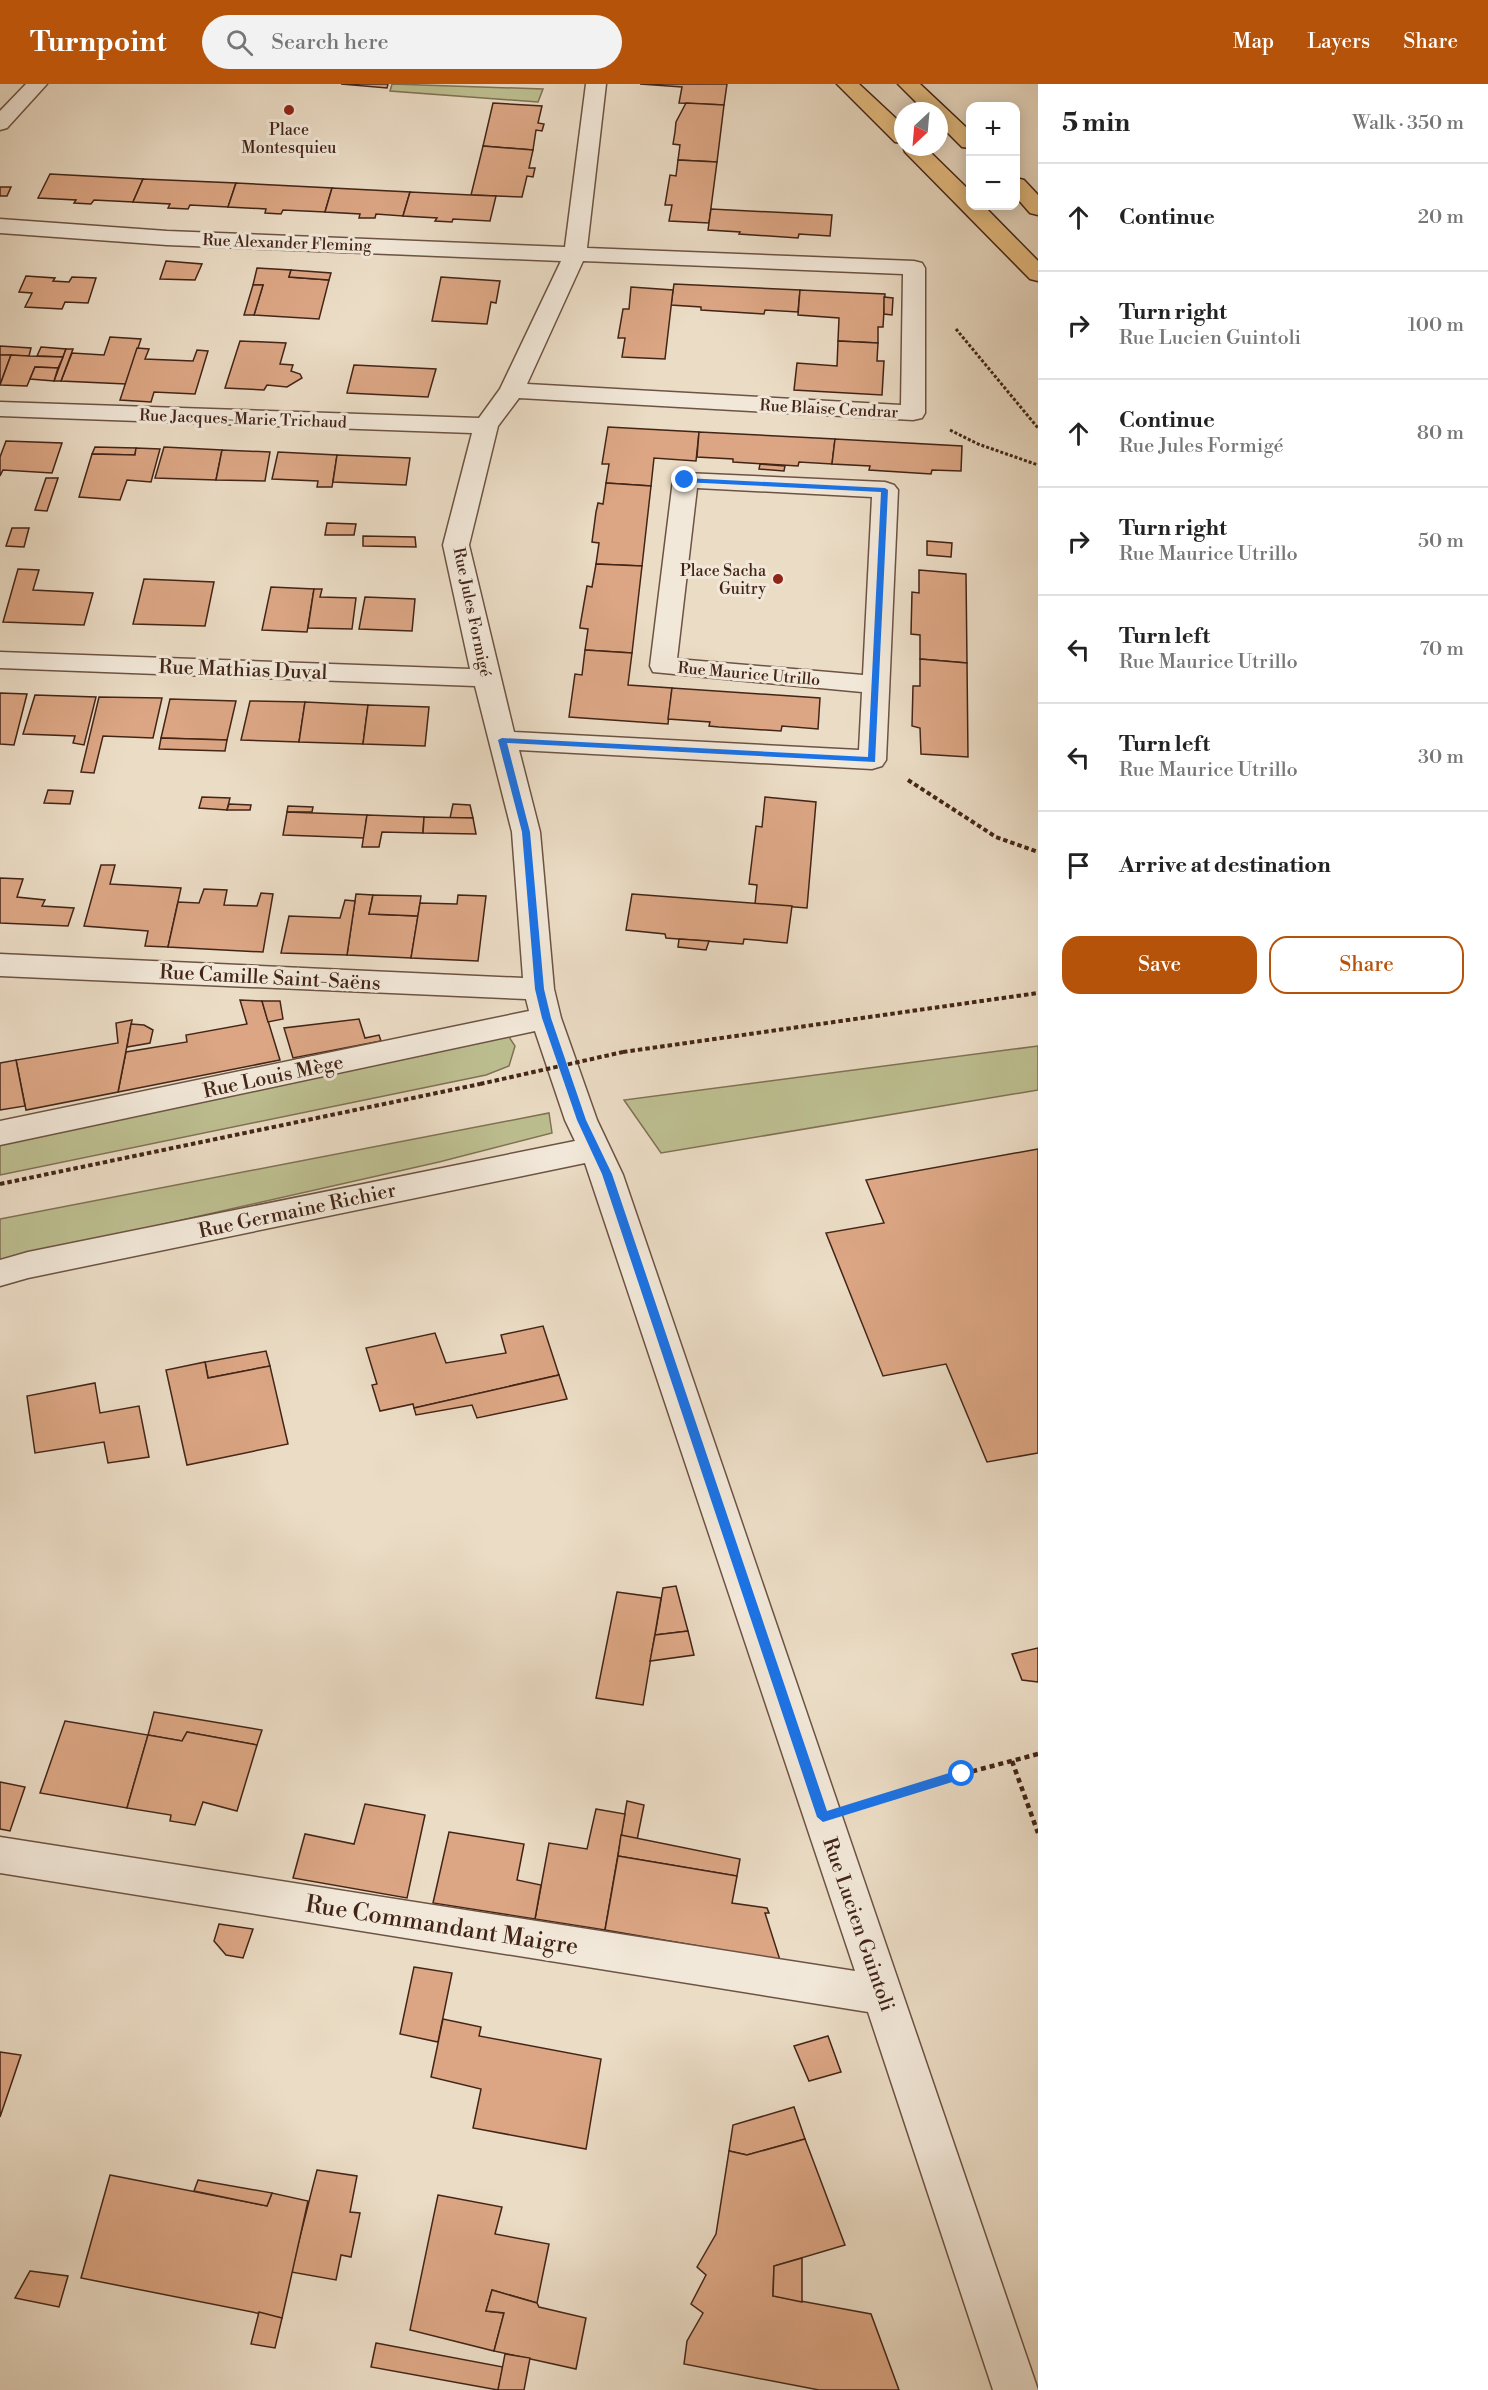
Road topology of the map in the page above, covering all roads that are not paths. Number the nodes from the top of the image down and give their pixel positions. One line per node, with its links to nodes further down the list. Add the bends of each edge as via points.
1 (37, 84): 7 (street)
2 (596, 84): 16 (street, Rue Jules Formigé)
3 (847, 84): 8 (highway)
4 (908, 84): 5 (highway)
5 (927, 102)
6 (948, 121): 9 (highway)
7 (0, 124)
8 (894, 129)
9 (966, 138)
10 (922, 156): 12 (highway)
11 (1020, 189): 13 (highway)
12 (966, 199)
13 (1038, 208)
14 (977, 210): 17 (highway)
15 (0, 226): 16 (street, Rue Alexander Fleming, via 179,238)
16 (575, 254): 18 (street, Rue Jules Formigé); 18 (street, Rue Blaise Cendrar, via 914,268 914,413)
17 (1038, 274)
18 (512, 390): 20 (street, Rue Jules Formigé)
19 (0, 409): 20 (street, Rue Jacques-Marie Trichaud)
20 (486, 426): 22 (street, Rue Jules Formigé, via 456,545)
21 (0, 660): 22 (street, Rue Mathias Duval)
22 (486, 678): 24 (street, Rue Jules Formigé)
23 (876, 685): 23 (street, Rue Maurice Utrillo, via 663,666 685,480 885,490); 24 (street, Rue Maurice Utrillo, via 872,760)
24 (502, 740): 26 (street, Rue Jules Formigé, via 526,832)
25 (0, 965): 26 (street, Rue Camille Saint-Saëns)
26 (543, 1003): 27 (street, Rue Louis Mège); 28 (street, Rue Jules Formigé)
27 (0, 1133)
28 (588, 1134): 29 (street, Rue Germaine Richier); 31 (street, Rue Lucien Guintoli, via 611,1186)
29 (0, 1273)
30 (0, 1855): 31 (street, Rue Commandant Maigre)
31 (883, 1995): 32 (street, Rue Lucien Guintoli)
32 (1016, 2390)

